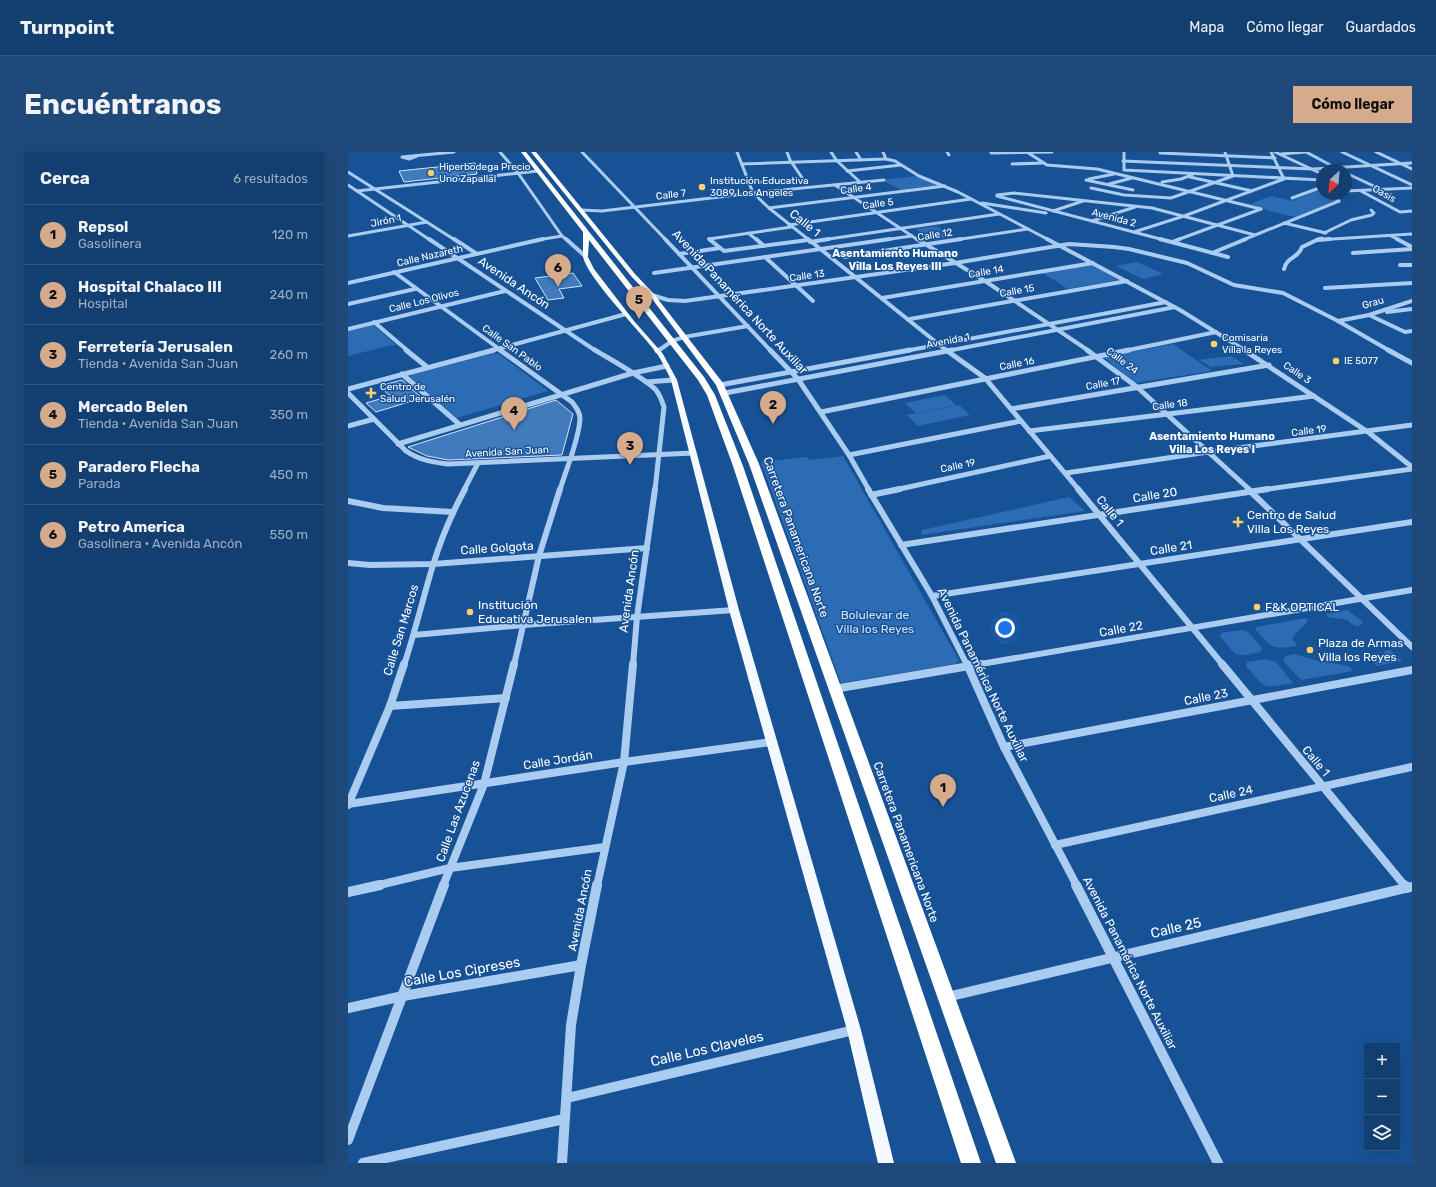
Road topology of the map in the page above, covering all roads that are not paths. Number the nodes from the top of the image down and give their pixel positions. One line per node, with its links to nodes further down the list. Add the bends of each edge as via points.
1 (454, 152): 23 (street)
2 (500, 152): 52 (street)
3 (523, 152): 47 (highway, Carretera Panamericana Norte)
4 (533, 152): 96 (highway, Carretera Panamericana Norte)
5 (582, 152): 94 (street, Avenida Panamérica Norte Auxiliar)
6 (736, 152): 33 (street)
7 (787, 152): 34 (street)
8 (831, 152): 28 (street)
9 (856, 152): 27 (street)
10 (883, 152): 26 (street)
11 (1028, 152): 12 (street); 20 (street); 31 (street)
12 (1052, 152)
13 (1124, 152): 29 (street)
14 (1225, 152): 24 (street)
15 (1271, 152): 25 (street)
16 (1275, 152): 22 (street)
17 (1306, 152): 22 (street); 36 (street)
18 (1342, 152): 39 (street)
19 (1376, 152): 37 (street)
20 (991, 153)
21 (1160, 153): 24 (street); 30 (street)
22 (1281, 154): 43 (street)
23 (417, 156)
24 (1227, 157): 25 (street); 40 (street)
25 (1274, 158): 42 (street)
26 (886, 159): 27 (street); 38 (street, Calle 3)
27 (861, 160): 28 (street)
28 (837, 161): 34 (street); 48 (street)
29 (1123, 161): 30 (street); 51 (street, via 1124,170)
30 (1161, 162): 40 (street); 51 (street)
31 (1044, 163): 35 (street); 53 (street)
32 (1412, 163): 37 (street)
33 (742, 164): 34 (street); 66 (street)
34 (793, 164): 59 (street)
35 (1012, 164)
36 (1329, 164)
37 (1399, 164): 39 (street); 45 (street)
38 (901, 165): 48 (street); 72 (street, Calle 3, via 919,176)
39 (1368, 165): 41 (street); 73 (street)
40 (1230, 166): 42 (street); 55 (street)
41 (1352, 166)
42 (1279, 168): 43 (street); 60 (street)
43 (1313, 169): 44 (street); 49 (street)
44 (1316, 169)
45 (1412, 169)
46 (1069, 170): 53 (street)
47 (538, 171): 52 (street); 112 (highway, Carretera Panamericana Norte)
48 (847, 171): 64 (street)
49 (1316, 171)
50 (348, 172): 61 (street, Avenida Ancón)
51 (1162, 172): 54 (street); 65 (street)
52 (518, 173): 76 (street); 120 (street)
53 (1116, 173): 57 (street); 71 (street, via 1086,180)
54 (1194, 174): 55 (street); 58 (street)
55 (1233, 176): 60 (street); 68 (street)
56 (1352, 176): 78 (street)
57 (1133, 177): 67 (street); 71 (street)
58 (1187, 177): 65 (street); 68 (street)
59 (802, 179): 66 (street); 74 (street)
60 (1284, 179): 63 (street); 80 (street)
61 (361, 180): 69 (street); 76 (street, Avenida Ancón)
62 (884, 180): 64 (street, Calle 7)
63 (1316, 180)
64 (860, 182): 70 (street, Calle 7)
65 (1165, 182): 67 (street)
66 (748, 183): 84 (street)
67 (1157, 183): 83 (street)
68 (1215, 183): 80 (street); 83 (street)
69 (348, 184): 79 (street, Avenida Ancón)
70 (835, 185): 74 (street, Calle 7); 86 (street, Calle 24)
71 (1107, 185): 85 (street, via 1133,190)
72 (946, 186): 86 (street, Calle 4); 88 (street, Calle 3)
73 (1412, 186): 78 (street)
74 (811, 187): 84 (street, Calle 7)
75 (1090, 188): 85 (street)
76 (375, 189): 79 (street); 105 (street, Avenida Ancón)
77 (1316, 189): 87 (street)
78 (1380, 190): 82 (street)
79 (357, 191): 107 (street, Avenida Ancón)
80 (1252, 191): 90 (street)
81 (1352, 191): 82 (street)
82 (1361, 191): 99 (street, Oasis, via 1400,212)
83 (1193, 192): 85 (street, via 1171,198); 90 (street)
84 (753, 193): 94 (street, Calle 7); 95 (street, Calle 1)
85 (1124, 195)
86 (852, 198): 95 (street, Calle 4); 100 (street, Calle 24)
87 (1292, 198)
88 (971, 199): 92 (street, Calle 3); 100 (street, Calle 5)
89 (1085, 200): 93 (street); 98 (street); 98 (street, Avenida 2, via 1014,193 997,195)
90 (1227, 200): 102 (street); 108 (street, via 1261,209)
91 (1337, 200): 106 (street)
92 (977, 202): 101 (street, Calle 3); 103 (street)
93 (1138, 206): 102 (street); 104 (street)
94 (634, 207): 96 (street, Calle 7, via 602,211); 134 (street, Avenida Panamérica Norte Auxiliar)
95 (769, 208): 109 (street, Calle 1)
96 (580, 210): 157 (highway, Carretera Panamericana Norte, via 633,275)
97 (1371, 210): 115 (street, via 1374,214 1351,220)
98 (1053, 211): 103 (street, Avenida 2)
99 (1412, 211)
100 (876, 213): 109 (street, Calle 5); 110 (street, Calle 24)
101 (999, 214): 110 (street); 111 (street, Calle 3)
102 (1184, 216): 108 (street); 113 (street)
103 (1084, 219): 104 (street, Avenida 2)
104 (1091, 221): 113 (street, Avenida 2)
105 (427, 222): 107 (street, Jirón 1); 133 (street, Avenida Ancón)
106 (1284, 223): 115 (street); 117 (street)
107 (408, 225): 119 (street, Jirón 1); 139 (street, Avenida Ancón)
108 (1221, 225): 117 (street); 124 (street)
109 (790, 226): 114 (street, Calle 5); 123 (street, Calle 1)
110 (900, 229): 121 (street, Calle 24); 123 (street)
111 (1028, 229): 125 (street, Calle 12); 126 (street, Calle 3)
112 (586, 232): 135 (highway); 180 (highway, Carretera Panamericana Norte)
113 (1134, 232): 124 (street, Avenida 2)
114 (748, 233): 127 (street); 128 (street, Calle 5, via 710,238)
115 (1324, 233): 122 (street, via 1330,234)
116 (1412, 234): 118 (street)
117 (1255, 235): 131 (street)
118 (1389, 235): 122 (street); 129 (street)
119 (348, 236)
120 (562, 236): 133 (street, Calle Nazareth); 135 (street)
121 (912, 236): 125 (street, Calle 24); 130 (street)
122 (1317, 240): 145 (street, via 1302,247 1300,253 1284,265)
123 (809, 241): 127 (street); 130 (street, Calle 1)
124 (1172, 242): 131 (street, Avenida 2)
125 (925, 244): 137 (street, Calle 12); 140 (street, Calle 24)
126 (1059, 245): 140 (street, Calle 13); 141 (street, Calle 3); 171 (street, Calle 13, via 1081,244 1136,250 1186,263 1234,285 1283,293)
127 (764, 246): 128 (street, via 724,251)
128 (720, 248): 134 (street)
129 (1412, 248): 132 (street)
130 (819, 249): 136 (street); 148 (street, Calle 1)
131 (1212, 253): 138 (street, Avenida 2)
132 (1353, 253)
133 (477, 254): 139 (street, Calle Nazareth)
134 (679, 254): 144 (street, Avenida Panamérica Norte Auxiliar)
135 (585, 256): 168 (main road, via 591,268)
136 (765, 257): 144 (street); 153 (street)
137 (844, 257)
138 (1228, 257)
139 (456, 258): 146 (street, Calle Nazareth); 156 (street, Avenida Ancón)
140 (955, 263): 148 (street, Calle 13); 149 (street, Calle 24)
141 (1093, 263): 149 (street, Calle 14); 150 (street, Calle 3)
142 (1412, 264): 143 (street)
143 (1400, 265)
144 (692, 267): 147 (street); 158 (street, Avenida Panamérica Norte Auxiliar)
145 (1284, 269)
146 (394, 272): 151 (street, Calle Nazareth); 155 (street, Calle San Pablo)
147 (654, 273)
148 (856, 277): 153 (street, Calle 13); 159 (street, Calle 1)
149 (984, 281): 159 (street, Calle 14); 161 (street, Calle 24)
150 (1127, 281): 161 (street, Calle 15); 163 (street, Calle 3)
151 (348, 283)
152 (1412, 283): 154 (street)
153 (797, 286): 158 (street, Calle 13); 160 (street)
154 (1325, 288)
155 (415, 289): 164 (street); 165 (street, Calle San Pablo)
156 (505, 291): 165 (street, Calle Los Olivos); 177 (street, Avenida Ancón)
157 (652, 294): 158 (street, Calle 13, via 672,302); 180 (highway, Carretera Panamericana Norte)
158 (720, 297): 174 (street, Avenida Panamérica Norte Auxiliar)
159 (882, 298): 170 (street, Calle 1)
160 (813, 301)
161 (1014, 301): 170 (street, Calle 15); 173 (street, Calle 24)
162 (1412, 301): 169 (street, Grau)
163 (1166, 302): 166 (street, Calle 3); 173 (street, Avenida 1)
164 (348, 304)
165 (440, 307): 172 (street, Calle Los Olivos); 182 (street, Calle San Pablo)
166 (1175, 307): 176 (street, Avenida 1); 179 (street, Calle 3)
167 (1412, 310): 169 (street)
168 (626, 314): 177 (street); 183 (main road)
169 (1371, 314): 171 (street, Grau); 178 (street, via 1405,332)
170 (910, 319): 181 (street, Calle 1)
171 (1338, 321): 186 (street)
172 (374, 322): 175 (street, Calle Los Olivos); 189 (street)
173 (1050, 324): 176 (street, Calle 24); 181 (street, Avenida 1)
174 (748, 326): 180 (street); 190 (street, Avenida Panamérica Norte Auxiliar)
175 (348, 329)
176 (1058, 329): 184 (street, Avenida 1); 185 (street, Calle 24)
177 (565, 331): 182 (street); 191 (street, Avenida Ancón)
178 (1412, 331)
179 (1216, 332): 185 (street, Calle 16); 187 (street, Calle 3)
180 (678, 339): 183 (street); 199 (highway, Carretera Panamericana Norte); 275 (highway, Carretera Panamericana Norte, via 708,388 738,466)
181 (940, 344): 184 (street, Calle 1); 190 (street, Avenida 1)
182 (498, 348): 189 (street); 201 (street, Calle San Pablo)
183 (657, 351): 188 (main road)
184 (948, 351): 193 (street, Avenida 1); 194 (street, Calle 1)
185 (1098, 357): 194 (street, Calle 16); 197 (street, Calle 24)
186 (1412, 363)
187 (1269, 365): 197 (street, Calle 17); 202 (street, Calle 3)
188 (667, 366): 191 (street); 195 (main road)
189 (427, 367): 192 (street)
190 (792, 372): 193 (street, Avenida Panamérica Norte Auxiliar); 199 (street, Avenida 1)
191 (633, 373): 196 (street, Avenida Ancón); 201 (street)
192 (402, 374): 198 (street); 208 (street)
193 (798, 379): 199 (street, Avenida 1); 204 (street, Avenida Panamérica Norte Auxiliar)
194 (986, 379): 203 (street, Calle 1); 204 (street, Calle 16)
195 (674, 380): 196 (street); 215 (main road)
196 (646, 382): 216 (street, Avenida Ancón, via 656,390 664,408)
197 (1137, 387): 203 (street, Calle 17); 205 (street, Calle 24)
198 (348, 389)
199 (722, 389): 247 (highway, Carretera Panamericana Norte, via 754,464)
200 (348, 393): 206 (street, Avenida San Juan)
201 (561, 394): 208 (street); 219 (street, Calle San Pablo, via 572,402 580,418)
202 (1314, 396): 205 (street, Calle 18); 212 (street, Calle 3)
203 (1011, 409): 207 (street, Calle 1)
204 (821, 412): 217 (street, Avenida Panamérica Norte Auxiliar)
205 (1167, 414): 211 (street, Calle 18); 214 (street, Calle 24)
206 (374, 419): 210 (street); 213 (street, Avenida San Juan)
207 (1021, 421): 211 (street, Calle 1); 217 (street)
208 (459, 424): 213 (street)
209 (1412, 425): 212 (street, Calle 19)
210 (348, 426)
211 (1029, 431): 218 (street, Calle 1)
212 (1368, 432): 214 (street, Calle 19); 221 (street, Calle 3)
213 (398, 444): 220 (street, Avenida San Juan, via 415,457 427,461 448,464)
214 (1208, 452): 222 (street, Calle 19); 223 (street, Calle 24)
215 (694, 453): 216 (street, Avenida San Juan); 239 (main road)
216 (660, 454): 219 (street, Avenida San Juan); 231 (street, Avenida Ancón)
217 (848, 454): 224 (street, Avenida Panamérica Norte Auxiliar)
218 (1050, 456): 222 (street, Calle 1); 224 (street, Calle 19)
219 (569, 458): 220 (street, Avenida San Juan); 232 (street, Calle Las Azucenas)
220 (478, 463): 226 (street, Calle San Marcos)
221 (1412, 468): 223 (street, Calle 20)
222 (1066, 473): 227 (street, Calle 1)
223 (1251, 491): 227 (street, Calle 20); 229 (street, Calle 24)
224 (871, 495): 230 (street, Avenida Panamérica Norte Auxiliar)
225 (348, 501): 226 (street, via 383,508)
226 (453, 512): 234 (street, Calle San Marcos)
227 (1099, 515): 230 (street, Calle 20); 235 (street, Calle 1)
228 (1412, 522): 229 (street, Calle 21)
229 (1300, 539): 235 (street, Calle 21); 238 (street, Calle 24)
230 (901, 545): 237 (street, Avenida Panamérica Norte Auxiliar)
231 (647, 548): 232 (street, Calle Golgota); 240 (street, Avenida Ancón)
232 (539, 556): 234 (street, Calle Golgota); 241 (street, Calle Las Azucenas)
233 (348, 563): 234 (street, Calle Golgota)
234 (433, 564): 243 (street, Calle San Marcos)
235 (1139, 564): 237 (street, Calle 21); 242 (street, Calle 1)
236 (1412, 590): 238 (street, Calle 22)
237 (932, 596): 245 (street, Avenida Panamérica Norte Auxiliar)
238 (1361, 598): 242 (street, Calle 22); 244 (street, Calle 24)
239 (734, 610): 240 (street); 251 (main road)
240 (637, 617): 241 (street); 253 (street, Avenida Ancón)
241 (523, 625): 243 (street); 248 (street, Calle Las Azucenas)
242 (1192, 628): 245 (street, Calle 22); 249 (street, Calle 1)
243 (414, 635): 250 (street, Calle San Marcos)
244 (1412, 647)
245 (968, 666): 247 (street, Calle 22); 252 (street, Avenida Panamérica Norte Auxiliar)
246 (1412, 670): 249 (street, Calle 23)
247 (834, 689): 266 (highway, Carretera Panamericana Norte)
248 (506, 698): 250 (street); 255 (street, Calle Las Azucenas)
249 (1252, 700): 252 (street, Calle 23); 256 (street, Calle 1)
250 (390, 706): 257 (street, Calle San Marcos)
251 (771, 742): 253 (street, Calle Jordán); 268 (main road)
252 (1004, 747): 258 (street, Avenida Panamérica Norte Auxiliar)
253 (624, 762): 255 (street, Calle Jordán); 259 (street, Avenida Ancón)
254 (1412, 767): 256 (street, Calle 24)
255 (484, 784): 257 (street, Calle Jordán); 260 (street, Calle Las Azucenas)
256 (1323, 787): 258 (street, Calle 24); 261 (street, Calle 1)
257 (348, 805)
258 (1055, 845): 263 (street, Avenida Panamérica Norte Auxiliar)
259 (605, 846): 260 (street); 264 (street, Avenida Ancón)
260 (450, 868): 262 (street); 265 (street, Calle Las Azucenas)
261 (1410, 888): 263 (street, Calle 25)
262 (348, 892)
263 (1114, 957): 266 (street, Calle 25); 277 (street, Avenida Panamérica Norte Auxiliar)
264 (581, 965): 265 (street, Calle Los Cipreses); 269 (street, Avenida Ancón, via 571,1025)
265 (403, 996): 267 (street, Calle Los Cipreses); 271 (street, Calle Las Azucenas)
266 (947, 997): 276 (highway, Carretera Panamericana Norte)
267 (348, 1008)
268 (854, 1030): 269 (street, Calle Los Claveles); 274 (main road)
269 (566, 1098): 270 (street, Avenida Ancón)
270 (564, 1119): 272 (street); 273 (street, Avenida Ancón)
271 (348, 1140)
272 (363, 1163)
273 (562, 1163)
274 (886, 1163)
275 (971, 1163)
276 (1006, 1163)
277 (1218, 1163)

